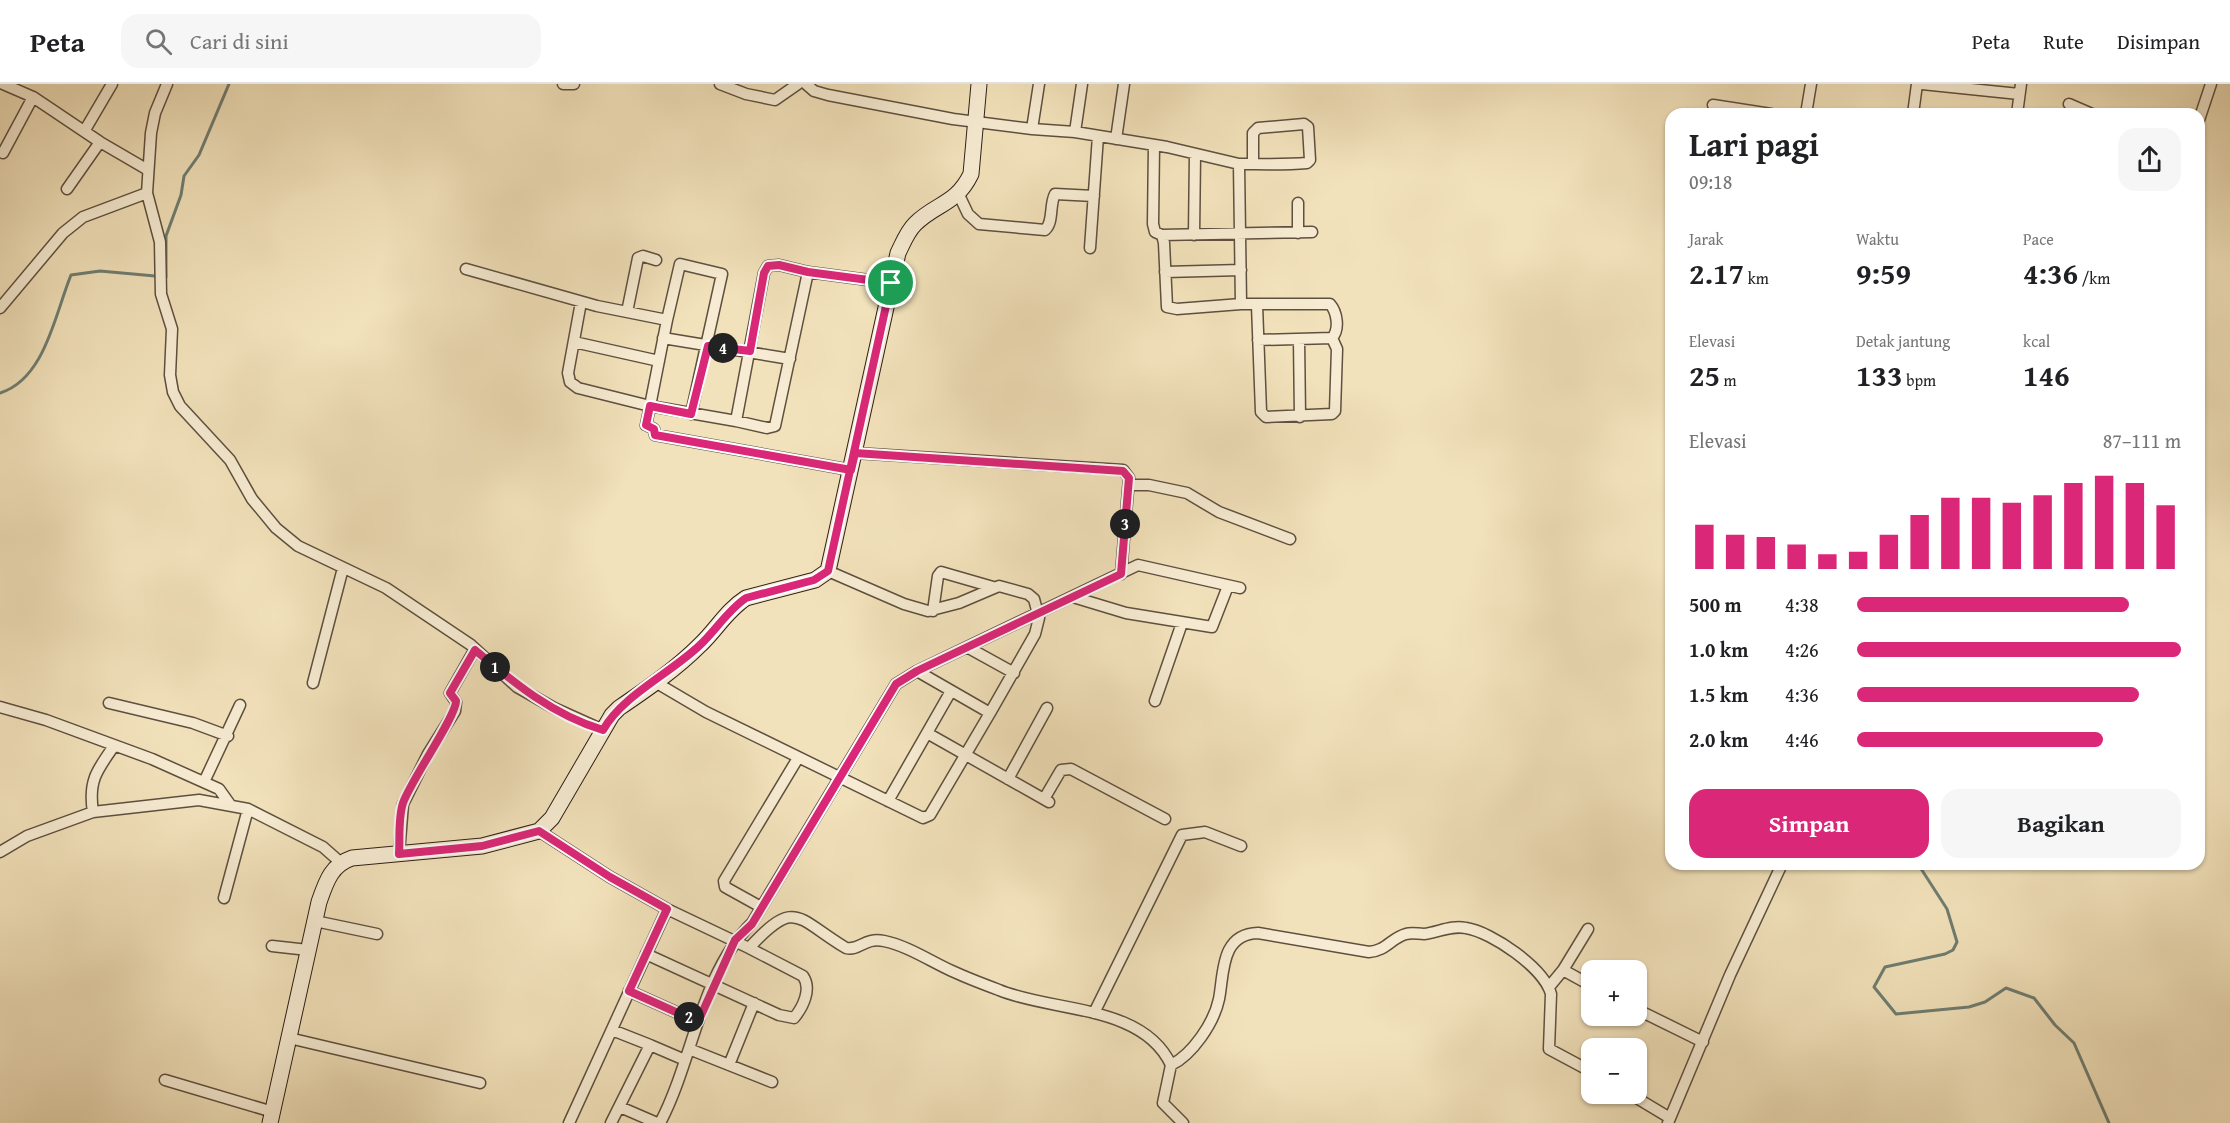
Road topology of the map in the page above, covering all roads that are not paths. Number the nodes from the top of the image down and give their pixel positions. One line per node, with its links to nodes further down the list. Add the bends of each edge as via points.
1 (3, 84): 17 (street)
2 (112, 84): 28 (street)
3 (166, 84): 38 (street, via 155,113)
4 (563, 84): 5 (street)
5 (574, 84)
6 (720, 84): 7 (street, via 775,99)
7 (798, 84)
8 (806, 84): 26 (street, via 828,95)
9 (979, 84): 26 (street)
10 (1039, 84): 27 (street)
11 (1082, 84): 29 (street)
12 (1124, 84): 31 (street)
13 (1811, 84): 21 (street)
14 (1919, 84): 16 (street); 22 (street)
15 (2211, 84): 25 (street)
16 (2020, 89): 23 (street)
17 (33, 97): 28 (street); 34 (street)
18 (2069, 104): 24 (street)
19 (1713, 105): 20 (street)
20 (1733, 108)
21 (1807, 108)
22 (1914, 108)
23 (2018, 108)
24 (2078, 108)
25 (2203, 108)
26 (975, 122): 27 (street); 41 (street, via 971,174)
27 (1032, 129): 29 (street)
28 (85, 130): 32 (street)
29 (1075, 132): 30 (street)
30 (1098, 136): 31 (street); 42 (street)
31 (1116, 139): 33 (street)
32 (100, 142): 38 (street); 39 (street)
33 (1154, 145): 35 (street); 47 (street, via 1153,224 1155,232)
34 (3, 153)
35 (1195, 154): 36 (street); 48 (street)
36 (1239, 164): 37 (street); 46 (street)
37 (1253, 164): 37 (street, via 1308,162 1308,127 1304,124 1258,128 1253,133)
38 (148, 170): 40 (street)
39 (67, 189)
40 (147, 193): 59 (street, via 83,217 63,233); 79 (street, via 160,242 161,294 172,325 170,375 180,406 230,460 252,499 276,528 298,546)
41 (959, 195): 42 (street, via 979,224 1046,230 1055,194); 55 (street, via 913,226 898,253)
42 (1094, 196): 49 (street)
43 (1298, 202): 45 (street)
44 (1312, 232): 45 (street)
45 (1298, 233): 46 (street)
46 (1240, 234): 48 (street); 52 (street)
47 (1162, 235): 48 (street); 54 (street)
48 (1194, 235)
49 (1090, 248)
50 (656, 260): 60 (street, via 638,258)
51 (466, 269): 56 (street)
52 (1241, 270): 54 (street); 57 (street)
53 (808, 272): 55 (street); 68 (street, via 779,265 765,270); 69 (street)
54 (1165, 272): 57 (street, via 1169,308)
55 (891, 283): 75 (street)
56 (581, 302): 60 (street); 66 (street)
57 (1241, 304): 58 (street)
58 (1257, 305): 63 (street, via 1330,304 1337,330); 65 (street)
59 (0, 308)
60 (627, 312): 61 (street)
61 (667, 320): 62 (street); 67 (street, via 680,264 719,272 723,276)
62 (663, 338): 67 (street); 70 (street)
63 (1332, 338): 64 (street); 73 (street, via 1337,349 1335,411 1329,416)
64 (1299, 339): 65 (street); 73 (street)
65 (1258, 340): 73 (street, via 1262,414)
66 (574, 342): 70 (street); 71 (street, via 570,382 598,394)
67 (708, 346): 68 (street); 72 (street)
68 (750, 351): 69 (street); 74 (street)
69 (790, 360): 74 (street, via 775,426 767,428)
70 (659, 361): 71 (street)
71 (650, 406): 72 (street); 76 (street, via 646,425 654,429 655,435)
72 (691, 414): 74 (street)
73 (1300, 417)
74 (736, 421)
75 (855, 453): 76 (street); 77 (street, via 1108,468 1126,472)
76 (851, 470): 80 (street)
77 (1129, 485): 78 (street, via 1187,493 1219,512); 81 (street)
78 (1290, 539)
79 (343, 568): 90 (street, via 386,588); 94 (street)
80 (828, 571): 86 (street, via 904,604); 93 (street, via 814,580 746,598 701,644)
81 (1121, 574): 82 (street, via 1142,565); 85 (street)
82 (1228, 586): 84 (street); 88 (street, via 1215,626)
83 (993, 587): 86 (street); 86 (street, via 941,572); 87 (street, via 1028,594)
84 (1240, 588)
85 (1073, 597): 87 (street); 88 (street, via 1126,613)
86 (933, 611)
87 (1038, 613): 89 (street); 92 (street, via 1035,634)
88 (1182, 623): 97 (street)
89 (967, 647): 91 (street); 92 (street)
90 (475, 650): 102 (street, via 518,687); 119 (street, via 450,693 456,701 455,711 428,753 403,804)
91 (917, 671): 95 (street); 108 (street, via 896,684)
92 (1014, 673): 101 (street)
93 (655, 682): 102 (street, via 619,708); 107 (street)
94 (313, 683)
95 (951, 691): 101 (street); 103 (street)
96 (109, 702): 104 (street)
97 (1155, 702)
98 (240, 705): 104 (street)
99 (0, 707): 105 (street)
100 (1047, 708): 109 (street)
101 (990, 713): 106 (street)
102 (603, 730): 116 (street, via 552,818)
103 (927, 733): 106 (street); 111 (street)
104 (228, 736): 110 (street)
105 (114, 746): 110 (street); 114 (street, via 93,780)
106 (967, 754): 109 (street); 111 (street, via 930,815 921,818)
107 (798, 758): 108 (street); 123 (street, via 724,881 725,887)
108 (839, 777): 111 (street); 123 (street)
109 (1008, 779): 115 (street, via 1047,801 1060,770 1071,769)
110 (204, 782): 112 (street, via 222,791)
111 (888, 801)
112 (229, 803): 113 (street); 114 (street, via 187,800)
113 (248, 809): 120 (street, via 323,847); 122 (street)
114 (93, 812): 118 (street, via 27,836)
115 (1165, 819)
116 (539, 831): 119 (street, via 482,846); 124 (street)
117 (1241, 846): 139 (street, via 1205,832 1182,835)
118 (0, 852)
119 (399, 854): 120 (street)
120 (340, 862): 125 (street, via 326,882)
121 (1779, 870): 144 (street)
122 (224, 898)
123 (761, 907): 128 (street, via 752,924)
124 (667, 909): 128 (street); 132 (street)
125 (315, 921): 127 (street); 131 (street)
126 (1588, 929): 133 (street)
127 (377, 934)
128 (735, 940): 130 (street); 135 (street)
129 (272, 946): 131 (street)
130 (749, 948): 138 (street, via 803,976 807,982 806,997 794,1018); 139 (street, via 783,917 794,916 846,948 871,940 896,944 1001,991)
131 (308, 950): 143 (street)
132 (646, 954): 135 (street); 137 (street)
133 (1563, 970): 134 (street); 136 (street)
134 (1581, 980)
135 (714, 985): 138 (street); 141 (street)
136 (1549, 987): 148 (street, via 1531,966 1489,935 1468,928 1408,933 1379,952 1252,933 1230,949 1221,971 1216,1006 1195,1047); 149 (street, via 1552,1006 1548,1047)
137 (629, 991): 141 (street); 142 (street)
138 (754, 1003): 147 (street)
139 (1094, 1013): 148 (street, via 1150,1038)
140 (1647, 1014): 144 (street)
141 (698, 1022): 146 (street)
142 (612, 1030): 145 (street); 157 (street)
143 (289, 1038): 152 (street); 155 (street)
144 (1703, 1042): 156 (street)
145 (650, 1045): 146 (street); 154 (street)
146 (687, 1054): 147 (street); 159 (street)
147 (729, 1065): 151 (street)
148 (1170, 1065): 160 (street, via 1163,1103)
149 (1581, 1067)
150 (165, 1080): 155 (street)
151 (772, 1082)
152 (480, 1083)
153 (1645, 1104): 156 (street)
154 (620, 1107): 158 (street); 159 (street)
155 (272, 1118)
156 (1669, 1120)
157 (569, 1123)
158 (611, 1123)
159 (658, 1123)
160 (1183, 1123)

